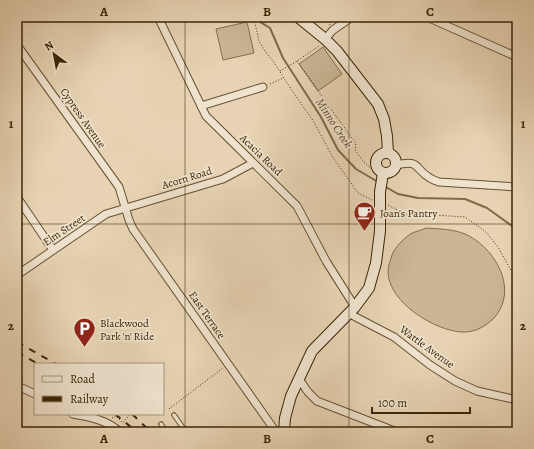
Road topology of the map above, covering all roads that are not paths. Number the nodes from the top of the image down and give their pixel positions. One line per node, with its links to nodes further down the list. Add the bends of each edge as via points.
1 (158, 17): 9 (street, Acacia Road)
2 (298, 17): 5 (street)
3 (352, 17): 5 (street)
4 (426, 17): 7 (street)
5 (325, 39): 10 (street, via 378,104 384,119)
6 (17, 44): 16 (street, Cypress Avenue, via 119,187)
7 (517, 57)
8 (263, 86): 9 (street)
9 (201, 106): 11 (street, Acacia Road, via 206,116)
10 (388, 153): 12 (street, via 394,157); 13 (street, via 382,153 375,161)
11 (253, 163): 16 (street, Acorn Road, via 223,179); 19 (street, Acacia Road, via 297,206)
12 (396, 165): 13 (street); 14 (street, via 408,162 417,166 429,178 439,182)
13 (382, 180): 19 (street, via 376,263 369,288)
14 (517, 187)
15 (17, 197): 17 (street)
16 (125, 208): 17 (street, Elm Street, via 106,214); 30 (street, East Terrace, via 133,229)
17 (53, 250): 18 (street, Elm Street)
18 (17, 275)
19 (352, 310): 20 (street, via 312,351); 23 (street, Wattle Avenue, via 394,336 430,366 455,381 477,390)
20 (299, 378): 31 (street, via 291,396); 32 (street, via 317,401)
21 (17, 390): 22 (street, via 22,388)
22 (34, 394)
23 (517, 400)
24 (79, 415): 27 (street, via 105,422)
25 (174, 415): 29 (lane)
26 (161, 424): 28 (lane)
27 (120, 432)
28 (166, 432)
29 (186, 432)
30 (276, 432)
31 (284, 432)
32 (397, 432)

